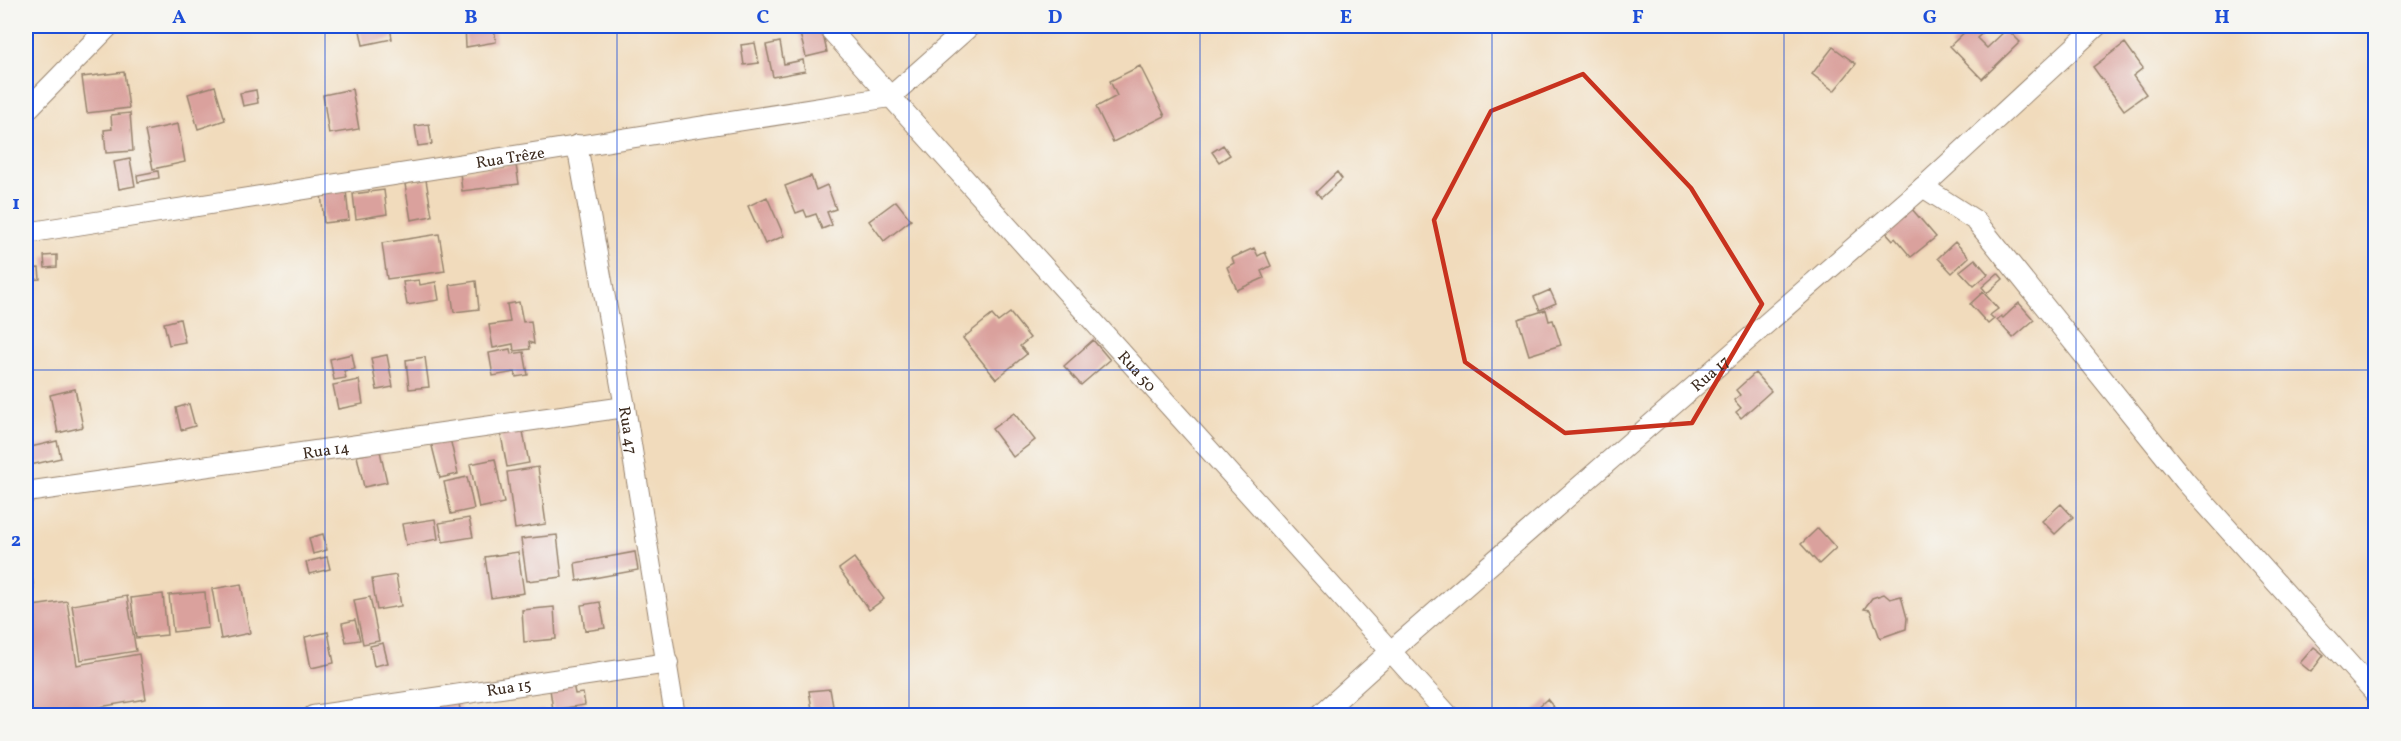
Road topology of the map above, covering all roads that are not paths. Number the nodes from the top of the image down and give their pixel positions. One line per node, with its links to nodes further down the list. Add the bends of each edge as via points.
1 (109, 26): 6 (street)
2 (828, 26): 5 (street, Rua 50)
3 (970, 26): 5 (street)
4 (2097, 26): 8 (street, Rua 17)
5 (890, 97): 7 (street, Rua Trêze); 12 (street, Rua 50)
6 (26, 111)
7 (578, 145): 9 (street, Rua Trêze); 10 (street, Rua 47)
8 (1923, 187): 12 (street, Rua 17); 14 (street, via 1976,221 2185,481)
9 (26, 233)
10 (625, 406): 11 (street, Rua 14); 13 (street, Rua 47)
11 (26, 492)
12 (1391, 651): 17 (street, Rua 17); 18 (street, Rua 50)
13 (668, 663): 15 (street, Rua 15); 16 (street, Rua 47)
14 (2376, 694)
15 (313, 716)
16 (675, 716)
17 (1319, 716)
18 (1449, 716)

